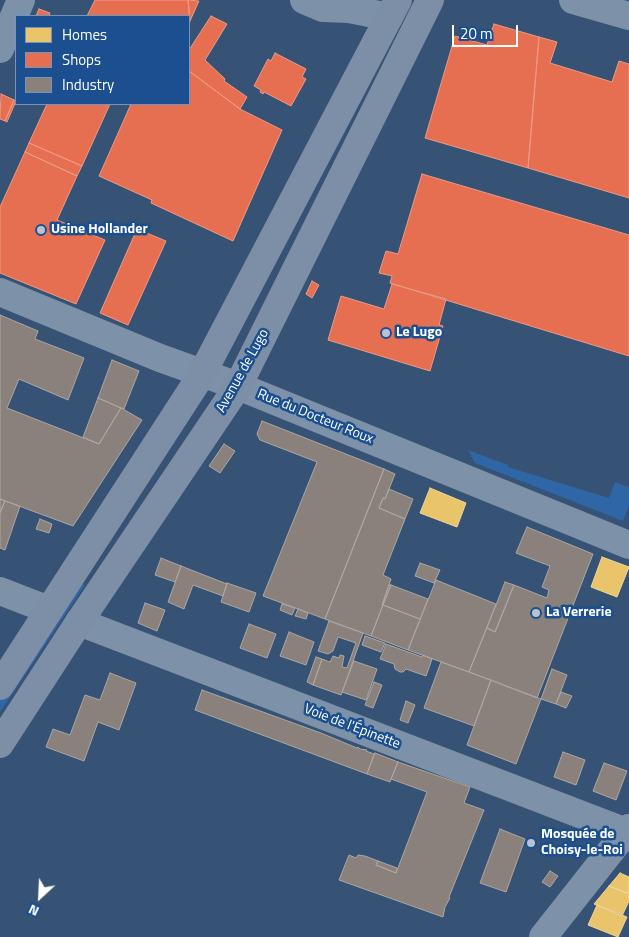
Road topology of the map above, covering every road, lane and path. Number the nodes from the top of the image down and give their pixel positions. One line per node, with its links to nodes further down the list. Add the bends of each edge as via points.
1 (304, 0): 5 (street, via 323,8)
2 (430, 0): 11 (main road, Avenue de Lugo)
3 (573, 0): 7 (street)
4 (17, 2): 8 (street)
5 (351, 4): 6 (street)
6 (393, 9): 10 (main road)
7 (629, 16)
8 (0, 49)
9 (0, 292): 10 (street, Rue du Docteur Roux)
10 (202, 374): 11 (street, Rue du Docteur Roux); 14 (main road)
11 (238, 386): 12 (street, Rue du Docteur Roux); 15 (main road, Avenue de Lugo)
12 (629, 545)
13 (0, 591): 14 (street)
14 (49, 610): 16 (main road)
15 (79, 622): 17 (main road, Avenue de Lugo); 18 (street, Voie de l'Épinette)
16 (0, 686)
17 (0, 744)
18 (628, 831): 19 (street)
19 (543, 937)

